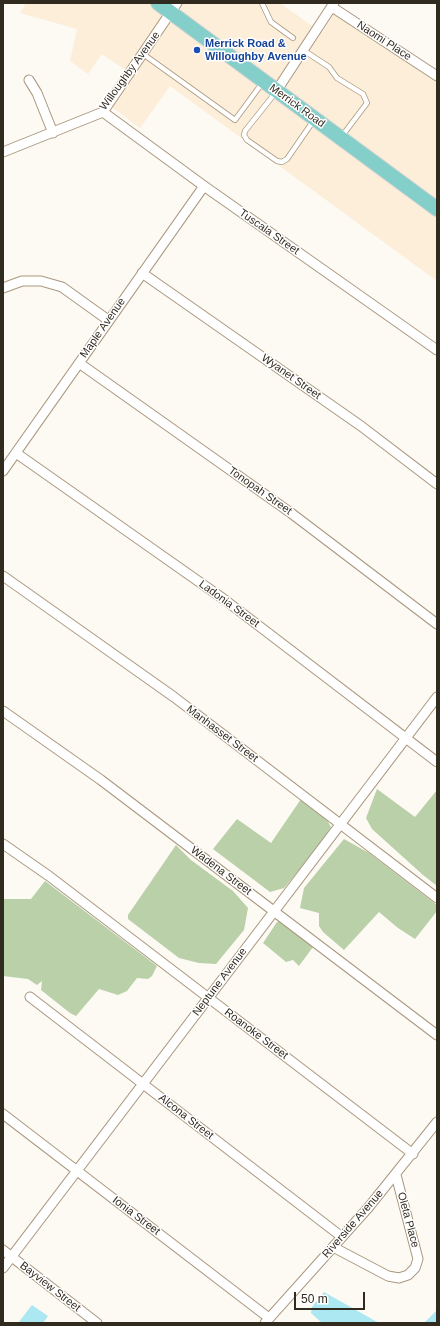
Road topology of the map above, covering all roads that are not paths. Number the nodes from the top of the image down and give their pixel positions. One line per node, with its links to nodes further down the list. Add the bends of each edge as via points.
1 (158, 3): 4 (main road, Merrick Road)
2 (262, 3): 5 (lane, via 271,22)
3 (333, 5): 6 (street); 8 (street, Naomi Place)
4 (174, 8): 7 (street, Willoughby Avenue); 10 (main road, Merrick Road)
5 (293, 38)
6 (303, 50): 11 (street); 15 (lane, via 329,67 337,78 363,94 367,103)
7 (143, 54): 10 (lane, via 235,120); 12 (street, Willoughby Avenue)
8 (437, 76)
9 (29, 80): 14 (street, via 38,93)
10 (264, 82): 11 (main road, Merrick Road)
11 (277, 90): 13 (main road, Merrick Road); 13 (lane, via 245,130 247,140 282,162 287,159)
12 (103, 112): 14 (street, Willoughby Avenue); 17 (street, Tuscala Street)
13 (315, 119): 15 (main road, Merrick Road)
14 (53, 133): 16 (street, Willoughby Avenue)
15 (341, 138): 18 (main road, Merrick Road)
16 (3, 152)
17 (204, 186): 19 (street, Maple Avenue); 22 (street, Tuscala Street)
18 (437, 209)
19 (142, 273): 21 (street, Maple Avenue); 26 (street, Wyanet Street, via 361,426)
20 (3, 288): 21 (street, via 22,281 41,281 62,287)
21 (108, 320): 23 (street, Maple Avenue)
22 (437, 350)
23 (79, 363): 24 (street, Maple Avenue); 28 (street, Tonopah Street, via 291,513)
24 (16, 453): 25 (street, Maple Avenue); 31 (street, Ladonia Street, via 225,600)
25 (3, 471)
26 (437, 484)
27 (3, 576): 33 (street, Manhasset Street, via 174,697)
28 (437, 624)
29 (437, 697): 31 (street, Neptune Avenue)
30 (3, 711): 36 (street, Wadena Street, via 101,780)
31 (406, 738): 32 (street, Ladonia Street); 33 (street, Neptune Avenue)
32 (437, 762)
33 (340, 823): 35 (street, Manhasset Street); 36 (street, Neptune Avenue)
34 (3, 844): 38 (street, Roanoke Street, via 49,876)
35 (437, 898)
36 (274, 911): 38 (street, Neptune Avenue); 39 (street, Wadena Street)
37 (30, 997): 40 (street, Alcona Street)
38 (208, 998): 40 (street, Neptune Avenue); 43 (street, Roanoke Street)
39 (437, 1035)
40 (143, 1084): 44 (street, Neptune Avenue); 46 (street, Alcona Street)
41 (3, 1114): 44 (street, Ionia Street)
42 (437, 1122): 43 (street, Riverside Avenue)
43 (413, 1154): 45 (street, Riverside Avenue)
44 (77, 1170): 49 (street, Neptune Avenue); 51 (street, Ionia Street)
45 (396, 1175): 46 (street, Riverside Avenue); 47 (street, Oleta Place, via 418,1259 415,1268 408,1275 399,1278 388,1276)
46 (342, 1237): 47 (street, Riverside Avenue)
47 (333, 1247): 51 (street, Riverside Avenue)
48 (3, 1250): 49 (street, Bayview Street)
49 (11, 1257): 50 (street, Neptune Avenue); 52 (street, Bayview Street)
50 (3, 1268)
51 (267, 1320)
52 (97, 1323)

